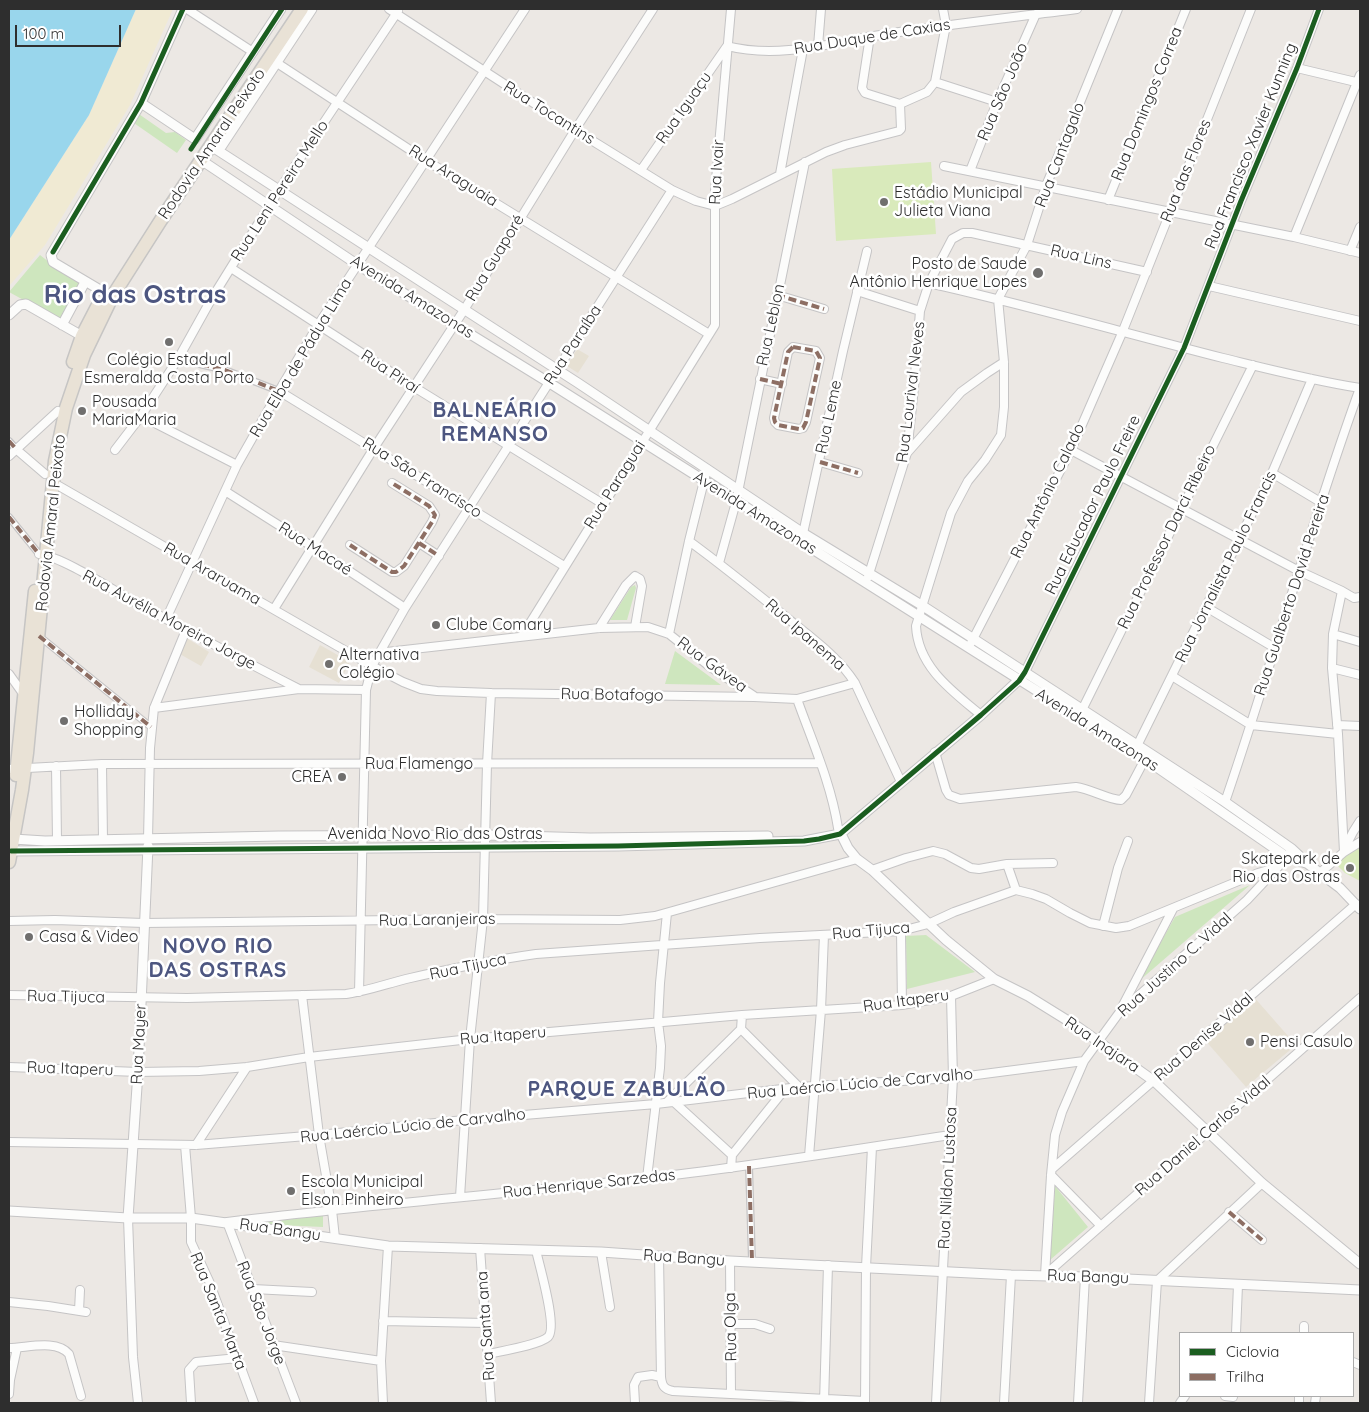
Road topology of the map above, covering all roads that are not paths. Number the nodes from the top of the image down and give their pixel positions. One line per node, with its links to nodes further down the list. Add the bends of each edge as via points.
1 (185, 9): 23 (street); 31 (street)
2 (281, 9): 23 (street)
3 (293, 9): 67 (highway, Rodovia Amaral Peixoto)
4 (302, 9): 34 (highway, Rodovia Amaral Peixoto)
5 (312, 9): 24 (street)
6 (524, 9): 26 (street, Rua Elba de Pádua Lima)
7 (653, 9): 33 (street, Rua Guaporé)
8 (731, 9): 20 (street, Rua Ivair)
9 (821, 9): 21 (street)
10 (943, 9): 18 (street)
11 (1076, 9): 17 (street, Rua Duque de Caxias)
12 (1118, 9): 42 (street, Rua Cantagalo)
13 (1186, 9): 45 (street, Rua Domingos Correa)
14 (1251, 9): 48 (street, Rua das Flores)
15 (1319, 9): 25 (street, Rua Francisco Xavier Kunning)
16 (395, 10): 26 (street, Rua Tocantins); 29 (street, Rua Leni Pereira Mello)
17 (1036, 14): 18 (street, Rua Duque de Caxias); 30 (street, Rua São João)
18 (946, 25): 19 (street, Rua Duque de Caxias); 28 (street)
19 (870, 36): 21 (street, Rua Duque de Caxias); 32 (street, via 862,88 865,93)
20 (727, 46): 22 (street, Rua Duque de Caxias, via 760,52); 39 (street, Rua Iguaçu); 47 (street, Rua Ivair)
21 (818, 46): 22 (street, Rua Duque de Caxias)
22 (803, 49): 41 (street)
23 (253, 52): 31 (street, via 195,139)
24 (277, 62): 29 (street, Rua Araguaia); 34 (street)
25 (1297, 68): 27 (street); 50 (street, Rua Francisco Xavier Kunning)
26 (485, 72): 33 (street, Rua Tocantins); 36 (street, Rua Elba de Pádua Lima)
27 (1359, 80): 53 (street)
28 (935, 82): 30 (street); 32 (street, via 927,92)
29 (338, 102): 36 (street, Rua Araguaia); 43 (street, Rua Leni Pereira Mello)
30 (997, 102): 40 (street, Rua São João)
31 (141, 103): 63 (street, via 53,252 53,262)
32 (900, 104): 37 (street, via 902,128 899,132 845,145)
33 (575, 130): 39 (street, Rua Tocantins); 49 (street, Rua Guaporé)
34 (215, 148): 35 (highway, Rodovia Amaral Peixoto); 43 (street, Avenida Amazonas)
35 (201, 160): 46 (street, Avenida Amazonas); 67 (highway, Rodovia Amaral Peixoto)
36 (427, 161): 49 (street, Rua Araguaia); 55 (street, Rua Elba de Pádua Lima)
37 (805, 162): 41 (street); 68 (street, Rua Leblon)
38 (944, 166): 40 (street)
39 (641, 170): 44 (street, Rua Tocantins)
40 (970, 171): 42 (street)
41 (780, 174): 47 (street)
42 (1046, 186): 45 (street); 54 (street, Rua Cantagalo)
43 (280, 190): 46 (street, Rua Leni Pereira Mello); 55 (street, Avenida Amazonas)
44 (672, 190): 47 (street, Rua Tocantins); 62 (street, Rua Paraíba)
45 (1108, 200): 48 (street)
46 (270, 206): 59 (street, Avenida Amazonas); 60 (street, Rua Leni Pereira Mello)
47 (715, 206): 79 (street, Rua Ivair, via 715,325)
48 (1170, 213): 50 (street); 61 (street, Rua das Flores)
49 (520, 217): 62 (street, Rua Araguaia); 71 (street, Rua Guaporé)
50 (1232, 226): 53 (street); 65 (street, Rua Francisco Xavier Kunning)
51 (1360, 227): 57 (street)
52 (957, 235): 54 (street, Rua Lins, via 972,234); 64 (street, Rua Lourival Neves)
53 (1294, 237): 57 (street)
54 (1027, 245): 61 (street, Rua Lins); 69 (street, Rua Cantagalo)
55 (370, 247): 59 (street, Rua Elba de Pádua Lima); 71 (street, Avenida Amazonas)
56 (867, 251): 66 (street, Rua Leme)
57 (1350, 251): 58 (street)
58 (1360, 253)
59 (358, 264): 75 (street, Avenida Amazonas); 77 (street, Rua Elba de Pádua Lima)
60 (231, 268): 77 (street, Rua Piraí); 82 (street, Rua Leni Pereira Mello)
61 (1147, 272): 78 (street, Rua das Flores)
62 (616, 278): 79 (street, Rua Araguaia); 85 (street, Rua Paraíba)
63 (85, 282): 67 (street); 76 (street)
64 (928, 283): 69 (street); 72 (street, Rua Lourival Neves)
65 (1209, 286): 74 (street); 81 (street, Rua Francisco Xavier Kunning)
66 (857, 291): 72 (street); 105 (street, Rua Leme)
67 (108, 295): 80 (highway, Rodovia Amaral Peixoto); 111 (highway, Rodovia Amaral Peixoto, via 66,408)
68 (777, 295): 70 (street); 86 (street, Rua Leblon)
69 (998, 298): 78 (street); 83 (street)
70 (824, 309)
71 (464, 310): 75 (street, Rua Guaporé); 85 (street, Avenida Amazonas)
72 (920, 311): 103 (street, Rua Lourival Neves)
73 (9, 316): 76 (street, via 20,305 26,304)
74 (1360, 320)
75 (455, 324): 88 (street, Avenida Amazonas); 90 (street, Rua Guaporé)
76 (62, 325): 80 (street)
77 (318, 325): 90 (street, Rua Piraí); 92 (street, Rua Elba de Pádua Lima)
78 (1122, 333): 81 (street); 102 (street, Rua Antônio Calado)
79 (709, 334): 95 (street, Rua Paraguai)
80 (82, 336): 93 (highway, Rodovia Amaral Peixoto)
81 (1184, 348): 84 (street); 110 (street, Rua Educador Paulo Freire)
82 (178, 359): 92 (street, via 225,370); 94 (street, Rua Leni Pereira Mello)
83 (1004, 362): 103 (street, via 961,392); 139 (street, via 1001,435 964,487 951,512)
84 (1253, 365): 87 (street); 120 (street, Rua Professor Darci Ribeiro)
85 (556, 369): 88 (street, Rua Paraíba); 95 (street, Avenida Amazonas)
86 (760, 379): 89 (street); 114 (street, Rua Leblon)
87 (1312, 379): 91 (street); 109 (street, Rua Jornalista Paulo Francis)
88 (548, 382): 97 (street, Avenida Amazonas); 98 (street, Rua Paraíba)
89 (782, 384): 89 (street, via 790,349 796,347 819,354 803,428 774,422)
90 (414, 387): 98 (street, Rua Piraí); 99 (street, Rua Guaporé)
91 (1360, 388): 117 (street, Rua Gualberto David Pereira)
92 (279, 391): 99 (street, Rua São Francisco); 106 (street, Rua Elba de Pádua Lima)
93 (58, 411): 100 (street); 111 (highway, Rodovia Amaral Peixoto)
94 (141, 416): 101 (street, Rua Leni Pereira Mello); 106 (street)
95 (650, 431): 97 (street, Rua Paraguai); 107 (street, Avenida Amazonas)
96 (9, 441): 100 (street)
97 (643, 442): 112 (street, Avenida Amazonas); 118 (street, Rua Paraguai)
98 (508, 447): 118 (street, Rua Piraí); 119 (street, Rua Paraíba)
99 (374, 448): 119 (street, Rua São Francisco); 128 (street, Rua Guaporé)
100 (17, 450): 104 (street); 111 (street, Rua Araruama)
101 (115, 450)
102 (1071, 450): 110 (street); 153 (street, Rua Antônio Calado)
103 (907, 453): 135 (street, Rua Lourival Neves)
104 (9, 456)
105 (820, 462): 108 (street); 122 (street, Rua Leme)
106 (237, 465): 115 (street, Rua Elba de Pádua Lima)
107 (707, 469): 112 (street); 114 (street, Avenida Amazonas)
108 (858, 473)
109 (1272, 473): 117 (street); 123 (street, Rua Jornalista Paulo Francis)
110 (1121, 477): 120 (street); 158 (street, Rua Educador Paulo Freire)
111 (49, 478): 129 (highway, Rodovia Amaral Peixoto); 131 (street, Rua Araruama)
112 (704, 480): 116 (street, Avenida Amazonas); 124 (street)
113 (392, 483): 126 (street, via 433,511 432,522)
114 (739, 489): 116 (street, Rua Leblon); 122 (street, Avenida Amazonas)
115 (225, 491): 128 (street, Rua Macaé); 131 (street, Rua Elba de Pádua Lima)
116 (736, 502): 125 (street, Avenida Amazonas); 132 (street)
117 (1322, 503): 134 (street, Rua Gualberto David Pereira)
118 (603, 504): 133 (street, Rua Paraguai)
119 (470, 507): 130 (street, Rua Paraíba); 133 (street, Rua São Francisco)
120 (1182, 508): 123 (street); 171 (street, Rua Professor Darci Ribeiro)
121 (9, 517): 129 (street)
122 (803, 533): 125 (street, Rua Leme); 135 (street, Avenida Amazonas)
123 (1240, 540): 134 (street); 140 (street, Rua Jornalista Paulo Francis)
124 (689, 541): 132 (street, Rua Ipanema); 148 (street)
125 (801, 542): 136 (street, Avenida Amazonas)
126 (419, 543): 127 (street, via 404,566 396,572); 130 (street)
127 (350, 545)
128 (313, 547): 141 (street, Rua Macaé); 142 (street, Rua Guaporé)
129 (43, 555): 144 (street, Rua Aurélia Moreira Jorge); 150 (highway, Rodovia Amaral Peixoto); 167 (highway, Rodovia Amaral Peixoto)
130 (439, 556): 141 (street, Rua Paraíba)
131 (192, 563): 142 (street, Rua Araruama); 144 (street, Rua Elba de Pádua Lima)
132 (720, 563): 163 (street, Rua Ipanema, via 820,645 846,669)
133 (564, 566): 151 (street, Rua Paraguai)
134 (1299, 571): 137 (street); 154 (street, Rua Gualberto David Pereira)
135 (870, 574): 136 (street, Rua Lourival Neves); 139 (street, Avenida Amazonas)
136 (865, 584): 143 (street, Avenida Amazonas)
137 (1342, 591): 138 (street, via 1354,598); 149 (street)
138 (1360, 597)
139 (923, 606): 143 (street); 153 (street, Avenida Amazonas)
140 (1206, 607): 154 (street); 161 (street, Rua Jornalista Paulo Francis)
141 (404, 608): 155 (street, Rua Paraíba)
142 (274, 609): 156 (street, Rua Araruama)
143 (919, 617): 153 (street, Avenida Amazonas); 172 (street, via 917,637 931,670)
144 (166, 619): 147 (street, Rua Aurélia Moreira Jorge)
145 (635, 626): 146 (street); 146 (street, via 642,586 635,576); 148 (street)
146 (600, 628): 151 (street)
147 (186, 630): 164 (street, Rua Aurélia Moreira Jorge); 170 (street, Rua Mayer)
148 (669, 634): 168 (street, Rua Gávea)
149 (1333, 634): 152 (street); 157 (street)
150 (39, 636): 176 (street); 178 (highway, Rodovia Amaral Peixoto)
151 (522, 636): 155 (street)
152 (1360, 642)
153 (971, 643): 158 (street, Avenida Amazonas); 162 (street, Avenida Amazonas)
154 (1275, 648): 173 (street, Rua Gualberto David Pereira)
155 (378, 653): 156 (street, Rua Paraíba)
156 (372, 666): 165 (street, Rua Paraíba); 166 (street, Rua Botafogo, via 421,689)
157 (1332, 668): 160 (street); 174 (street)
158 (1025, 672): 162 (street, Avenida Novo Rio das Ostras); 171 (street, Avenida Amazonas)
159 (9, 674): 167 (street)
160 (1360, 675)
161 (1172, 676): 173 (street); 179 (street, Rua Jornalista Paulo Francis)
162 (1019, 681): 172 (street, Avenida Novo Rio das Ostras); 179 (street, Avenida Amazonas)
163 (855, 683): 169 (street, Rua Botafogo); 189 (street, Rua Ipanema)
164 (299, 689): 165 (street); 170 (street)
165 (366, 690): 185 (street, Rua Paraíba)
166 (491, 693): 168 (street, Rua Botafogo); 186 (street)
167 (24, 695): 178 (highway, Rodovia Amaral Peixoto)
168 (754, 696): 169 (street, Rua Botafogo)
169 (797, 698): 182 (street)
170 (154, 708): 176 (street, Rua Mayer)
171 (1082, 710): 179 (street, Avenida Amazonas)
172 (981, 715): 180 (street, Avenida Novo Rio das Ostras)
173 (1252, 725): 177 (street); 190 (street, Rua Gualberto David Pereira)
174 (1336, 726): 175 (street); 177 (street)
175 (1360, 726)
176 (152, 727): 184 (street, Rua Mayer)
177 (1338, 734): 205 (street)
178 (18, 746): 188 (highway, Rodovia Amaral Peixoto)
179 (1136, 749): 181 (street, Avenida Amazonas); 190 (street, Avenida Amazonas)
180 (935, 752): 181 (street, via 949,795 967,800 1076,787 1121,800); 189 (street, Avenida Novo Rio das Ostras)
181 (1145, 759): 206 (street, Avenida Amazonas)
182 (820, 763): 186 (street, Rua Flamengo); 193 (street, via 834,802)
183 (102, 764): 184 (street, Rua Flamengo); 187 (street, Rua Flamengo); 197 (street)
184 (150, 764): 185 (street, Rua Flamengo); 196 (street, Rua Mayer)
185 (365, 764): 186 (street, Rua Flamengo); 195 (street, Rua Paraíba)
186 (488, 764): 194 (street)
187 (56, 766): 188 (street, Rua Flamengo); 198 (street)
188 (17, 768): 191 (highway, Rodovia Amaral Peixoto); 204 (highway, Rodovia Amaral Peixoto)
189 (901, 782): 193 (street, Avenida Novo Rio das Ostras)
190 (1225, 802): 206 (street, Avenida Amazonas)
191 (9, 819)
192 (1360, 821): 205 (street)
193 (839, 831): 194 (street, Avenida Novo Rio das Ostras, via 808,836 590,838); 202 (street, Avenida Novo Rio das Ostras, via 804,841); 207 (street, Rua Inajara)
194 (486, 835): 195 (street, Avenida Novo Rio das Ostras); 202 (street)
195 (363, 836): 196 (street, Avenida Novo Rio das Ostras); 201 (street, Rua Paraíba)
196 (148, 839): 197 (street, Avenida Novo Rio das Ostras); 203 (street, Rua Mayer)
197 (104, 840): 198 (street, Avenida Novo Rio das Ostras)
198 (57, 841): 204 (street, Avenida Novo Rio das Ostras)
199 (1128, 841): 222 (street)
200 (1360, 842): 205 (street)
201 (363, 847): 202 (street, Avenida Novo Rio das Ostras); 203 (street, Avenida Novo Rio das Ostras); 219 (street, Rua Paraíba)
202 (486, 847): 217 (street)
203 (147, 850): 204 (street, Avenida Novo Rio das Ostras); 220 (street, Rua Mayer)
204 (11, 851)
205 (1344, 852): 212 (street)
206 (1290, 853): 210 (street, Rua Justino C. Vidal); 212 (street, Avenida Amazonas)
207 (858, 859): 211 (street, Rua Inajara); 216 (street, Rua Laranjeiras)
208 (1053, 863): 209 (street)
209 (1006, 864): 211 (street, via 971,868 933,851); 213 (street)
210 (1278, 867): 215 (street); 236 (street, Rua Justino C. Vidal, via 1247,900)
211 (872, 870): 221 (street, Rua Inajara)
212 (1321, 872): 214 (street, Avenida Amazonas)
213 (1016, 890): 221 (street, Rua Tijuca); 222 (street)
214 (1358, 906): 248 (street, Rua Denise Vidal)
215 (1173, 908): 222 (street, via 1129,926); 236 (street)
216 (667, 913): 217 (street, Rua Laranjeiras, via 620,920); 225 (street)
217 (483, 919): 219 (street, Rua Laranjeiras); 226 (street)
218 (9, 921): 220 (street, Rua Laranjeiras)
219 (361, 921): 220 (street, Rua Laranjeiras); 228 (street, Rua Paraíba)
220 (144, 923): 232 (street, Rua Mayer)
221 (928, 924): 223 (street, Rua Tijuca); 227 (street, Rua Inajara)
222 (1103, 926)
223 (901, 931): 224 (street, Rua Tijuca); 234 (street)
224 (824, 935): 225 (street, Rua Tijuca); 235 (street)
225 (663, 945): 226 (street, Rua Tijuca, via 536,954); 238 (street)
226 (479, 965): 228 (street, Rua Tijuca); 240 (street)
227 (994, 979): 231 (street, Rua Itaperu); 241 (street, Rua Inajara, via 1028,996)
228 (359, 992): 230 (street, Rua Tijuca)
229 (9, 995): 232 (street, Rua Tijuca)
230 (302, 995): 232 (street, Rua Tijuca); 242 (street)
231 (951, 996): 234 (street, Rua Itaperu); 247 (street, Rua Nildon Lustosa)
232 (142, 998): 246 (street, Rua Mayer)
233 (1360, 998): 255 (street, Rua Daniel Carlos Vidal)
234 (902, 1004): 235 (street, Rua Itaperu)
235 (821, 1010): 237 (street, Rua Itaperu); 249 (street)
236 (1119, 1013): 241 (street, Rua Justino C. Vidal)
237 (742, 1015): 238 (street, Rua Itaperu); 239 (street)
238 (658, 1022): 240 (street, Rua Itaperu); 253 (street, via 661,1046)
239 (741, 1029): 250 (street); 252 (street)
240 (470, 1039): 242 (street, Rua Itaperu); 254 (street)
241 (1099, 1041): 243 (street, Rua Justino C. Vidal); 248 (street, Rua Inajara)
242 (309, 1057): 245 (street, Rua Itaperu); 256 (street)
243 (1084, 1061): 247 (street, Rua Laércio Lúcio de Carvalho); 267 (street, Rua Justino C. Vidal, via 1055,1135)
244 (9, 1067): 246 (street, Rua Itaperu)
245 (247, 1067): 246 (street, Rua Itaperu); 261 (street)
246 (138, 1072): 259 (street, Rua Mayer)
247 (953, 1078): 249 (street, Rua Laércio Lúcio de Carvalho); 257 (street, Rua Nildon Lustosa)
248 (1154, 1081): 255 (street, Rua Inajara); 267 (street, Rua Denise Vidal)
249 (814, 1086): 250 (street, Rua Laércio Lúcio de Carvalho); 264 (street)
250 (799, 1087): 251 (street, Rua Laércio Lúcio de Carvalho)
251 (785, 1089): 252 (street, Rua Laércio Lúcio de Carvalho); 263 (street)
252 (670, 1102): 253 (street, Rua Laércio Lúcio de Carvalho); 263 (street)
253 (656, 1104): 254 (street, Rua Laércio Lúcio de Carvalho); 268 (street)
254 (464, 1120): 256 (street, Rua Laércio Lúcio de Carvalho); 270 (street)
255 (1209, 1131): 269 (street, Rua Inajara); 277 (street, Rua Daniel Carlos Vidal)
256 (319, 1135): 261 (street, Rua Laércio Lúcio de Carvalho); 271 (street)
257 (950, 1135): 262 (street, Rua Henrique Sarzedas); 290 (street, Rua Nildon Lustosa)
258 (9, 1142): 259 (street, Rua Laércio Lúcio de Carvalho)
259 (134, 1144): 260 (street, Rua Laércio Lúcio de Carvalho); 274 (street, Rua Mayer)
260 (185, 1145): 261 (street, Rua Laércio Lúcio de Carvalho); 275 (street, Rua Santa Marta)
261 (196, 1145)
262 (872, 1147): 264 (street, Rua Henrique Sarzedas); 289 (street)
263 (732, 1155): 266 (street)
264 (809, 1156): 265 (street, Rua Henrique Sarzedas)
265 (749, 1166): 266 (street, Rua Henrique Sarzedas); 286 (street)
266 (731, 1168): 268 (street, Rua Henrique Sarzedas)
267 (1052, 1172): 277 (street); 292 (street, Rua Justino C. Vidal)
268 (647, 1178): 270 (street, Rua Henrique Sarzedas)
269 (1262, 1182): 273 (street); 287 (street, Rua Inajara)
270 (460, 1197): 271 (street, Rua Henrique Sarzedas)
271 (332, 1210): 276 (street, Rua Henrique Sarzedas); 278 (street)
272 (9, 1211): 274 (street, Rua Bangu)
273 (1229, 1212): 279 (street); 294 (street)
274 (128, 1218): 275 (street, Rua Bangu); 318 (street, Rua Mayer)
275 (191, 1218): 276 (street, Rua Bangu); 310 (street, Rua Santa Marta, via 191,1242)
276 (227, 1222): 278 (street, Rua Bangu); 296 (street, Rua São Jorge)
277 (1101, 1226): 292 (street, Rua Daniel Carlos Vidal)
278 (335, 1238): 280 (street, Rua Bangu)
279 (1262, 1240)
280 (388, 1246): 281 (street, Rua Bangu); 302 (street)
281 (480, 1248): 282 (street, Rua Bangu); 303 (street, Rua Santa ana)
282 (536, 1250): 283 (street, Rua Bangu); 309 (street, via 552,1330 540,1342)
283 (601, 1252): 284 (street, Rua Bangu); 301 (street)
284 (659, 1256): 285 (street, Rua Bangu); 312 (street)
285 (730, 1261): 286 (street, Rua Bangu); 304 (street, Rua Olga)
286 (752, 1261): 288 (street, Rua Bangu)
287 (1360, 1264)
288 (828, 1265): 289 (street, Rua Bangu); 316 (street)
289 (866, 1267): 290 (street, Rua Bangu); 317 (street)
290 (942, 1271): 291 (street, Rua Bangu); 325 (street)
291 (1011, 1275): 292 (street, Rua Bangu); 326 (street)
292 (1045, 1275): 293 (street, Rua Bangu)
293 (1085, 1277): 294 (street, Rua Bangu); 327 (street)
294 (1157, 1281): 295 (street, Rua Bangu); 328 (street)
295 (1238, 1285): 298 (street, Rua Bangu); 306 (street)
296 (252, 1289): 299 (street); 307 (street, Rua São Jorge)
297 (80, 1290): 300 (street, via 82,1312)
298 (1360, 1290)
299 (312, 1292)
300 (9, 1302)
301 (610, 1307)
302 (384, 1321): 303 (street); 311 (street)
303 (486, 1323): 309 (street, Rua Santa ana)
304 (731, 1324): 305 (street, via 755,1324); 314 (street, Rua Olga)
305 (770, 1329)
306 (1236, 1332)
307 (273, 1345): 311 (street); 321 (street, Rua São Jorge)
308 (13, 1348): 313 (street); 315 (street, via 49,1346 64,1349 69,1354)
309 (488, 1354): 323 (street, Rua Santa ana)
310 (238, 1358): 319 (street, via 192,1365); 320 (street, Rua Santa Marta)
311 (381, 1361): 322 (street)
312 (661, 1377): 314 (street, via 666,1390); 324 (street, via 638,1377 634,1385)
313 (9, 1394)
314 (731, 1394): 316 (street)
315 (82, 1396)
316 (824, 1401): 317 (street)
317 (865, 1402)
318 (138, 1403)
319 (191, 1403)
320 (254, 1403)
321 (296, 1403)
322 (384, 1403)
323 (491, 1403)
324 (635, 1403)
325 (936, 1403)
326 (1004, 1403)
327 (1078, 1403)
328 (1149, 1403)

